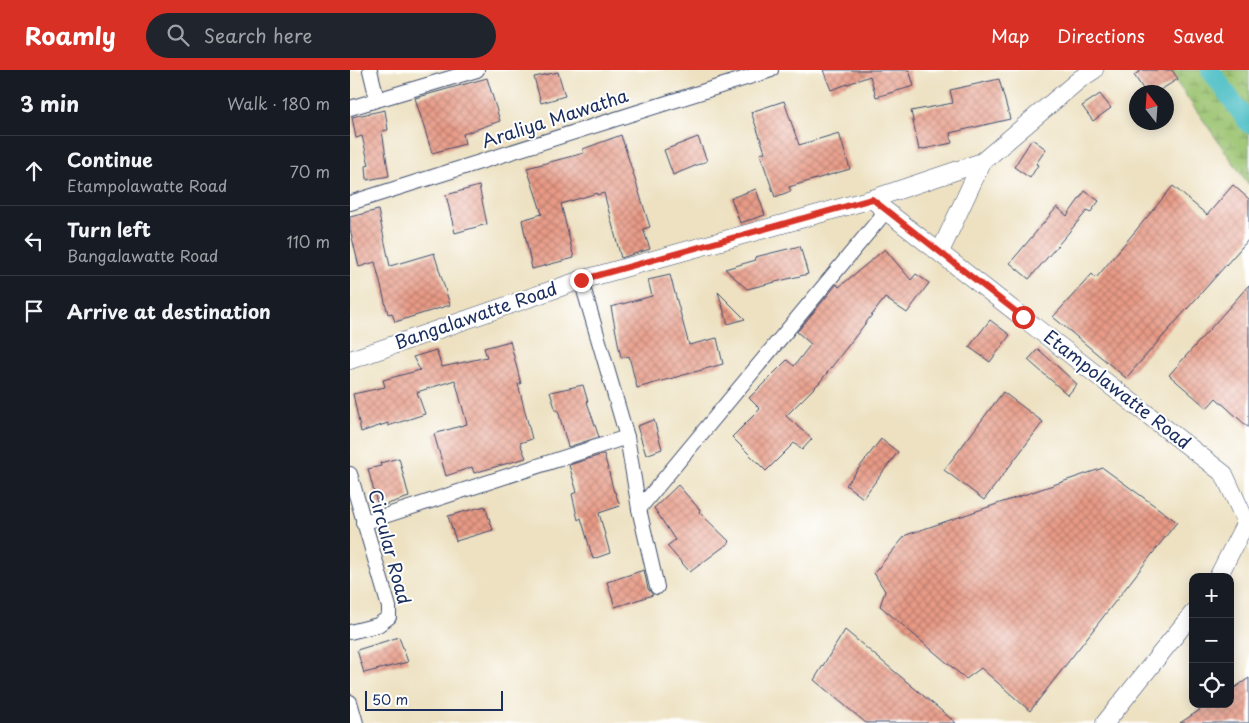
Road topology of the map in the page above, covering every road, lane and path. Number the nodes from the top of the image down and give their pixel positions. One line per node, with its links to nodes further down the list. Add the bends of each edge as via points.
1 (370, 70): 5 (street)
2 (476, 70): 5 (street)
3 (771, 70): 9 (street, Araliya Mawatha)
4 (1082, 73): 7 (street, Bangalawatte Road)
5 (377, 99): 6 (street)
6 (350, 108)
7 (982, 162): 8 (street, Bangalawatte Road); 11 (street)
8 (872, 199): 10 (street, Etampolawatte Road); 12 (street, Bangalawatte Road)
9 (350, 203)
10 (886, 211): 11 (street, Etampolawatte Road); 16 (street)
11 (940, 252): 18 (street, Etampolawatte Road, via 1224,474 1246,522)
12 (581, 280): 13 (street, Bangalawatte Road); 14 (street)
13 (350, 360)
14 (627, 437): 16 (street); 17 (street)
15 (350, 474): 17 (street, Circular Road)
16 (638, 509): 19 (street)
17 (363, 524): 21 (street, Circular Road, via 389,607 389,617 378,625)
18 (1220, 573)
19 (657, 587)
20 (1189, 618): 24 (street)
21 (350, 632)
22 (350, 702): 23 (street)
23 (356, 723)
24 (1104, 723)

